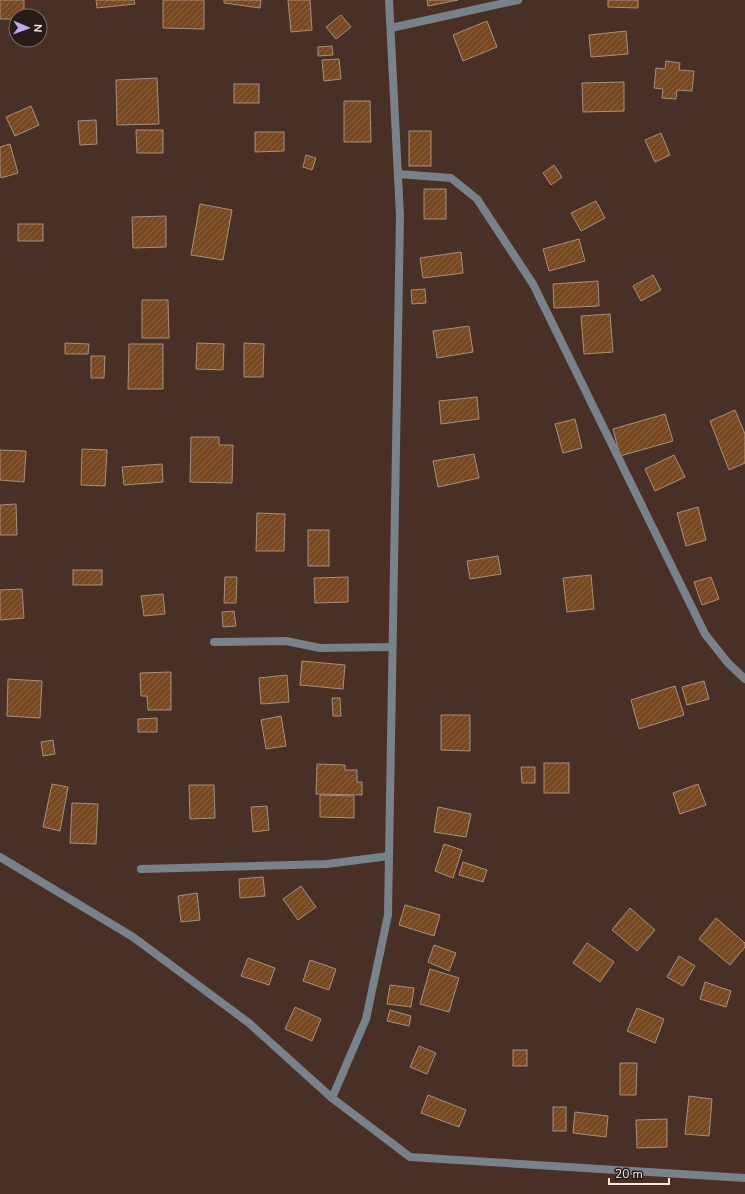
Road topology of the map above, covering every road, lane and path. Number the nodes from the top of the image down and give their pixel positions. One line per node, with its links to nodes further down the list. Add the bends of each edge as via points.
1 (389, 0): 3 (street)
2 (518, 0): 3 (street)
3 (391, 28): 4 (street)
4 (398, 174): 6 (street, via 400,216); 7 (street, via 451,178 477,199 533,284 706,634 728,663)
5 (214, 642): 6 (street, via 286,640 320,648)
6 (392, 647): 9 (street)
7 (745, 679)
8 (0, 856): 11 (street, via 133,937 249,1023)
9 (389, 856): 10 (street, via 327,864); 11 (street, via 388,915 366,1019)
10 (141, 869)
11 (332, 1098): 12 (street, via 410,1157)
12 (745, 1178)

